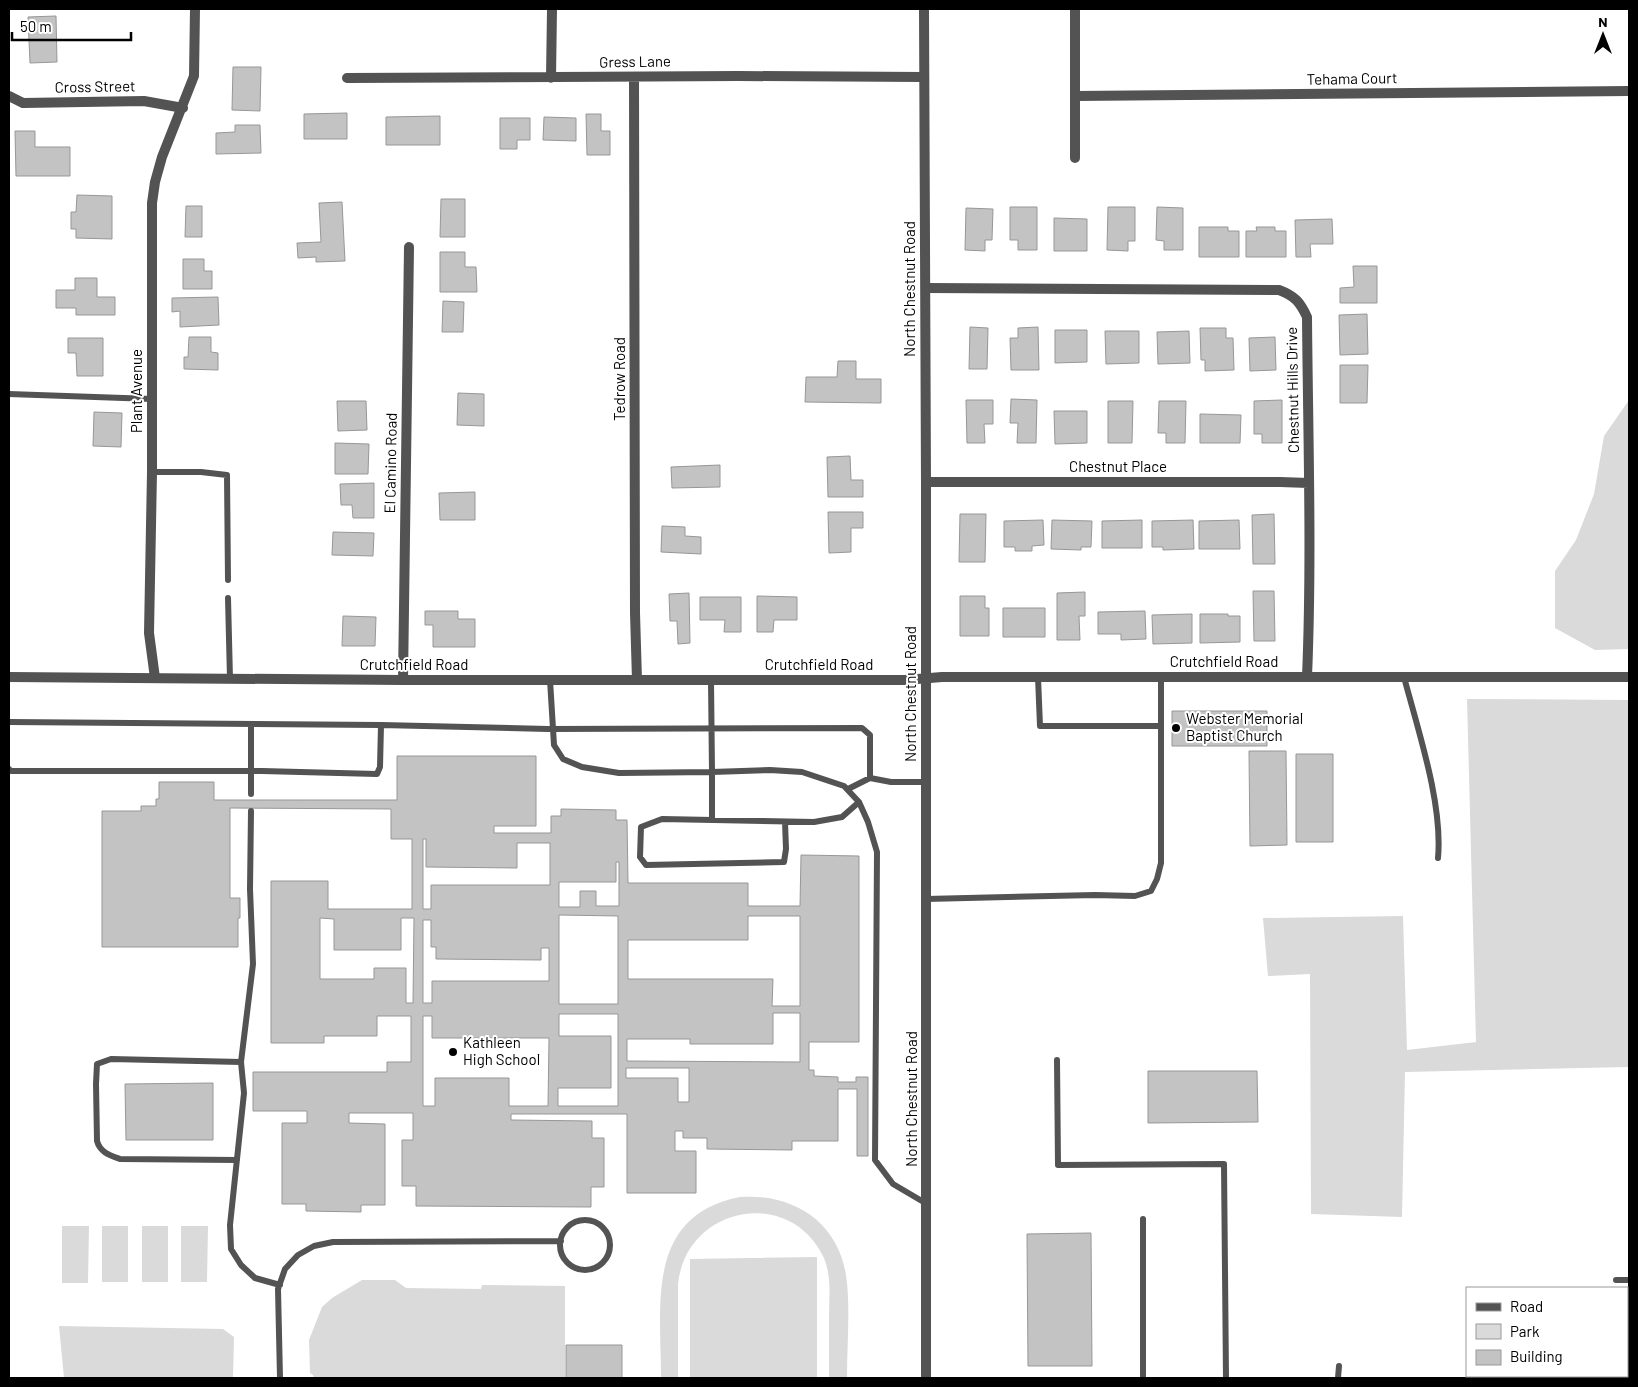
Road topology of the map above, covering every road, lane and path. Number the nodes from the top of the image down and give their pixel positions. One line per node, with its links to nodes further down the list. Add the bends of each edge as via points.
1 (195, 9): 12 (street, Plant Avenue, via 194,76)
2 (552, 9): 8 (street)
3 (924, 9): 6 (street, North Chestnut Road)
4 (1075, 9): 11 (street)
5 (634, 77): 6 (street, Gress Lane); 8 (street, Gress Lane); 34 (street, Tedrow Road)
6 (924, 77): 15 (street, North Chestnut Road)
7 (347, 78): 8 (street, Gress Lane)
8 (551, 78)
9 (1629, 91): 11 (street, Tehama Court)
10 (9, 96): 12 (street, Cross Street, via 23,103 144,101)
11 (1075, 96): 13 (street)
12 (183, 108): 17 (street, Plant Avenue, via 162,157 152,203)
13 (1075, 158)
14 (409, 247): 32 (street, El Camino Road)
15 (926, 288): 19 (street, North Chestnut Road); 20 (street, Chestnut Hills Drive, via 1280,290 1291,294 1300,302 1307,317)
16 (9, 394): 17 (lane)
17 (152, 399): 18 (street, Plant Avenue)
18 (152, 472): 21 (lane, via 226,475); 28 (street, Plant Avenue, via 149,633)
19 (926, 482): 20 (street, Chestnut Place); 30 (street, North Chestnut Road)
20 (1309, 483): 26 (street, Chestnut Hills Drive)
21 (228, 580)
22 (228, 598): 29 (lane)
23 (9, 677): 28 (street, Crutchfield Road)
24 (1038, 677): 25 (street, Crutchfield Road); 30 (street, Crutchfield Road); 39 (lane, via 1040,726)
25 (1160, 677): 26 (street, Crutchfield Road); 39 (lane)
26 (1307, 677): 27 (street, Crutchfield Road)
27 (1404, 677): 31 (street, Crutchfield Road); 53 (lane, via 1434,799)
28 (155, 678): 29 (street, Crutchfield Road)
29 (230, 678): 32 (street, Crutchfield Road)
30 (925, 678): 35 (street, Crutchfield Road); 46 (street, North Chestnut Road)
31 (1629, 678)
32 (403, 680): 33 (street, Crutchfield Road)
33 (550, 680): 34 (street, Crutchfield Road); 40 (lane)
34 (637, 680): 35 (street, Crutchfield Road)
35 (711, 680): 41 (lane)
36 (9, 722): 37 (lane)
37 (250, 724): 38 (lane); 43 (lane)
38 (381, 725): 40 (lane); 43 (lane, via 380,768 377,774)
39 (1160, 726): 54 (lane, via 1161,863 1151,891 1135,896)
40 (553, 729): 41 (lane); 44 (lane, via 554,745 563,758 582,768 619,773)
41 (711, 729): 44 (lane); 45 (lane, via 862,728 870,735)
42 (9, 769): 43 (lane)
43 (252, 771): 48 (lane)
44 (712, 772): 47 (lane, via 802,772); 51 (lane)
45 (870, 778): 46 (lane); 47 (lane)
46 (926, 782): 54 (street, North Chestnut Road)
47 (848, 789): 49 (lane)
48 (252, 794)
49 (859, 802): 52 (lane, via 842,817 814,822); 58 (lane, via 877,852 875,1160 893,1184)
50 (252, 811): 56 (lane, via 250,889 253,964)
51 (712, 819): 52 (lane); 52 (lane, via 662,819 641,827 640,857 646,865 784,862)
52 (785, 822)
53 (1438, 858)
54 (926, 899): 58 (street, North Chestnut Road)
55 (1057, 1060): 68 (lane, via 1058,1165 1224,1164)
56 (240, 1062): 57 (lane, via 244,1092); 57 (lane, via 111,1059 98,1064 96,1084 96,1141 99,1148 108,1154 120,1159)
57 (237, 1160): 63 (lane, via 230,1225 231,1249 240,1265 256,1278)
58 (927, 1204): 66 (street, North Chestnut Road)
59 (1142, 1219): 67 (lane)
60 (561, 1241): 60 (lane, via 565,1260 578,1269 586,1270 601,1264 609,1250 607,1234 596,1223 588,1221 572,1224); 63 (lane, via 333,1242 314,1246 298,1255 285,1269)
61 (1616, 1280): 62 (lane)
62 (1629, 1280)
63 (280, 1285): 65 (lane)
64 (1339, 1366): 69 (lane)
65 (280, 1378)
66 (926, 1378)
67 (1143, 1378)
68 (1226, 1378)
69 (1338, 1378)

